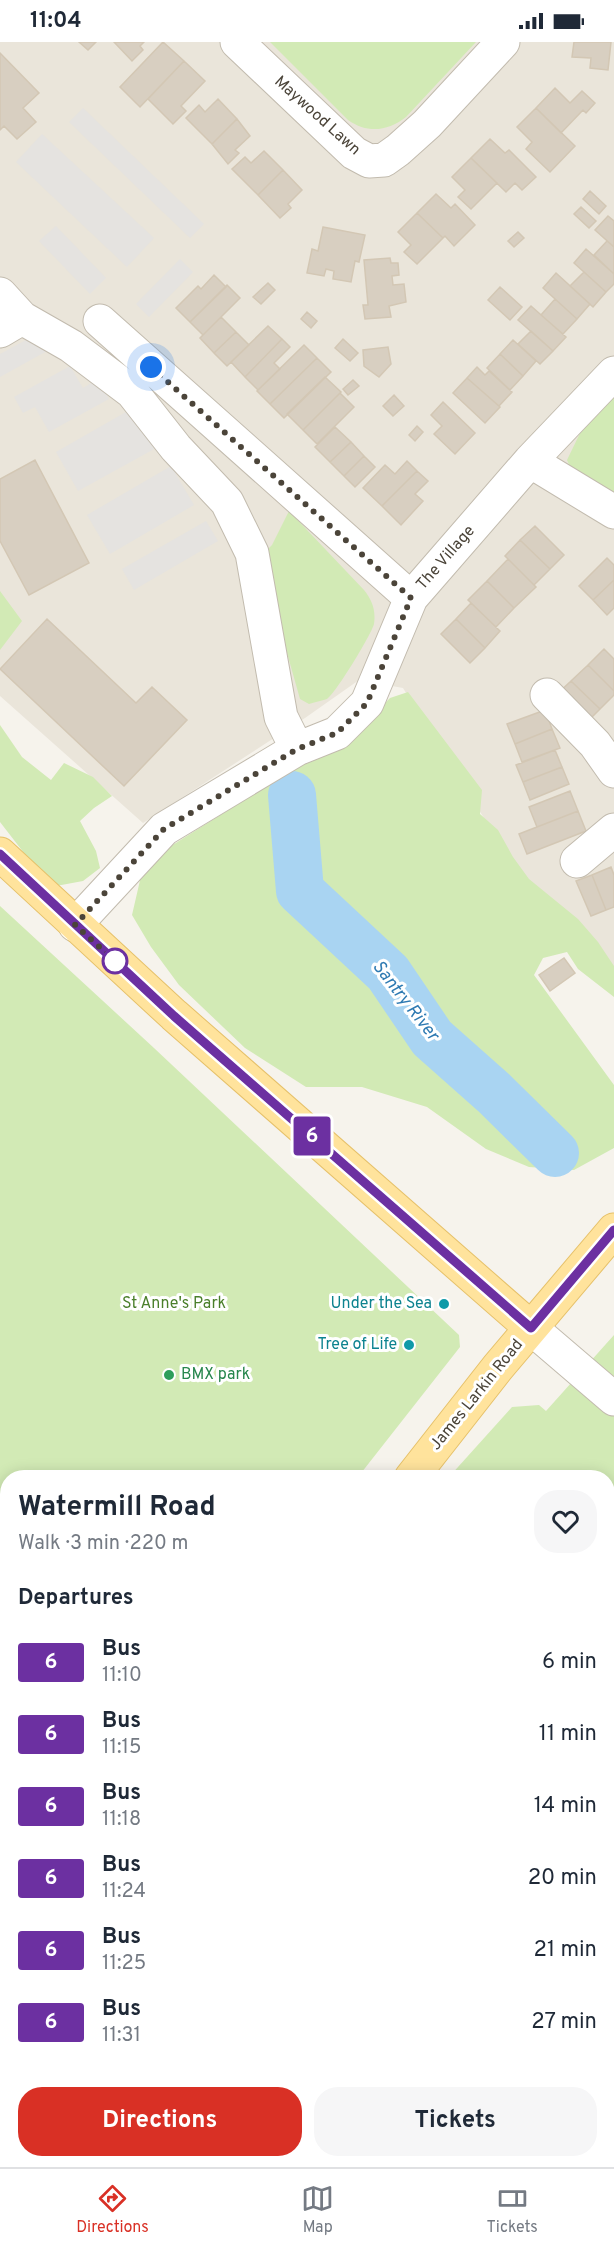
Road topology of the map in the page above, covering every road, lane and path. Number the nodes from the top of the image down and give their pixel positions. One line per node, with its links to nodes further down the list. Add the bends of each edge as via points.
1 (237, 42): 2 (street, Maywood Lawn, via 354,153 369,161 384,160 398,150)
2 (503, 42)
3 (0, 294): 5 (street)
4 (99, 321): 9 (street)
5 (11, 324): 11 (street, via 71,346 132,392 176,448 227,502 252,553 281,717)
6 (614, 373): 7 (street, The Village)
7 (530, 461): 8 (street); 9 (street, The Village)
8 (614, 512)
9 (411, 598): 11 (street, The Village, via 367,703 337,733)
10 (547, 695): 12 (street, via 595,744)
11 (297, 749): 16 (street, The Village, via 164,829)
12 (614, 771)
13 (614, 830): 15 (street)
14 (0, 854): 16 (main road)
15 (577, 861)
16 (75, 925): 18 (main road)
17 (614, 1230): 18 (main road, James Larkin Road)
18 (531, 1328): 19 (street); 20 (main road, James Larkin Road)
19 (614, 1399)
20 (417, 1470)

